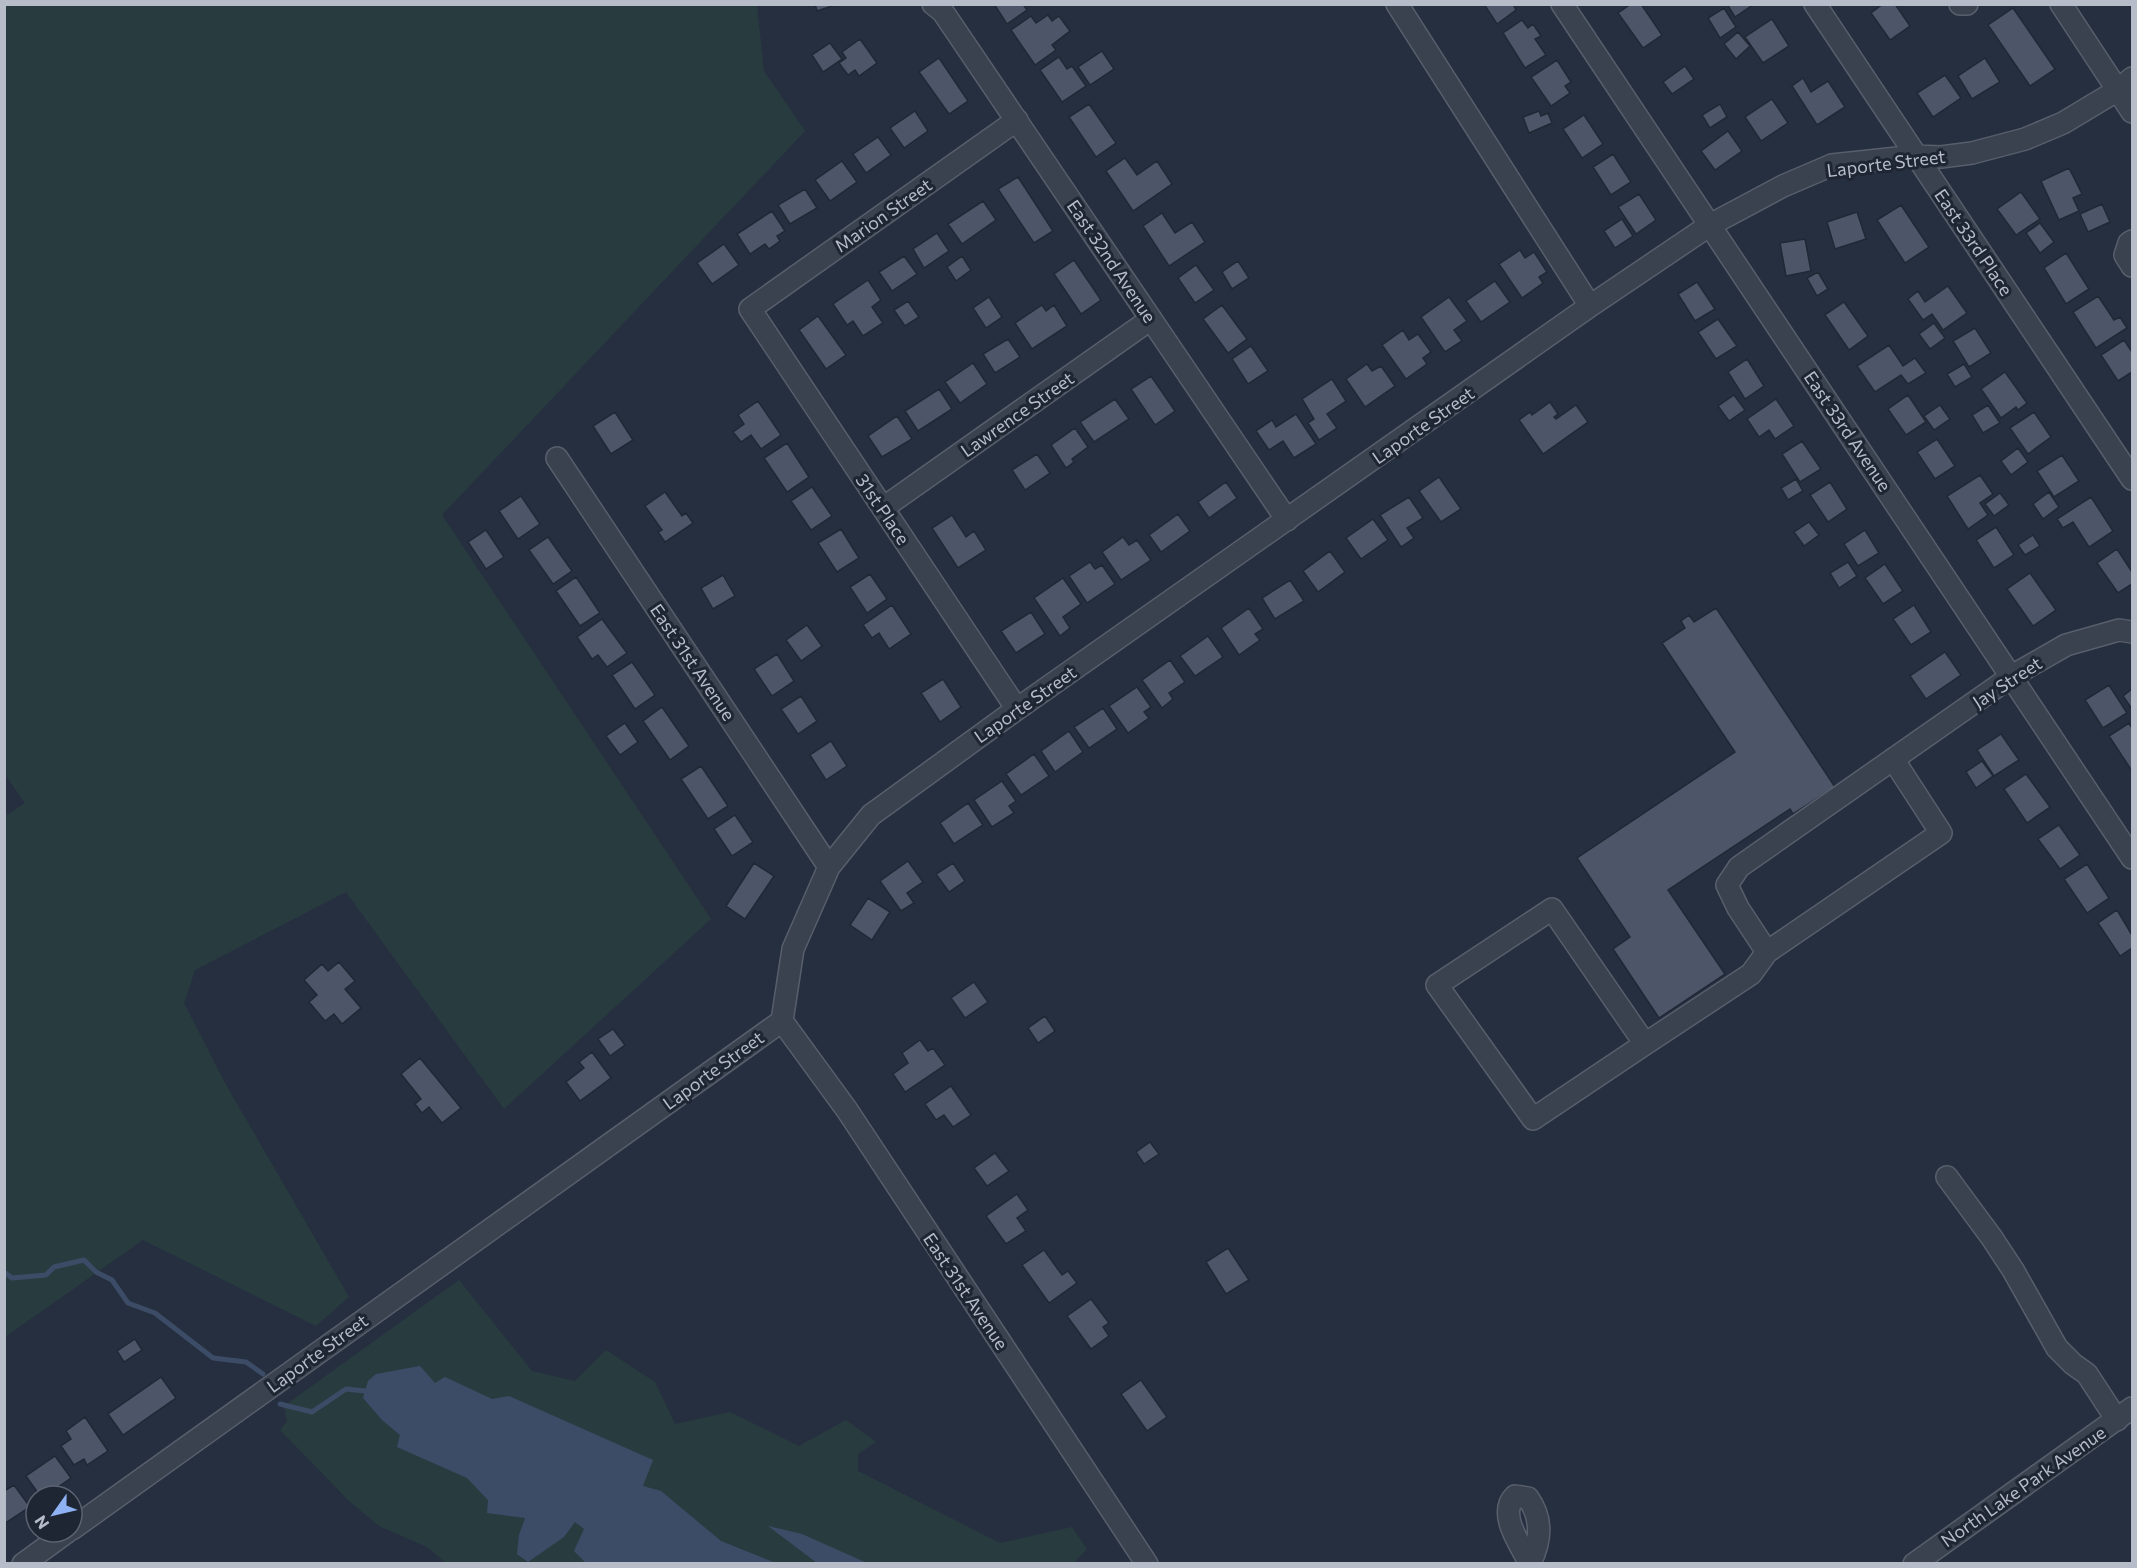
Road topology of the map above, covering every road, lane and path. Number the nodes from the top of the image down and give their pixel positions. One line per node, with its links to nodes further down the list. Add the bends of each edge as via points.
1 (933, 4): 10 (street, East 32nd Avenue, via 943,12)
2 (1397, 4): 15 (street)
3 (1562, 4): 12 (street, East 33rd Avenue)
4 (1815, 4): 11 (street, East 33rd Place)
5 (1960, 4): 6 (street)
6 (1967, 4)
7 (2061, 4): 8 (street)
8 (2125, 84): 9 (street); 11 (street, Laporte Street, via 2063,123 2025,139 1972,153)
9 (2133, 112)
10 (1017, 120): 16 (street, Marion Street); 17 (street, East 32nd Avenue)
11 (1916, 156): 12 (street, Laporte Street, via 1832,165); 19 (street, East 33rd Place)
12 (1710, 225): 15 (street, Laporte Street); 23 (street, East 33rd Avenue)
13 (2133, 241): 14 (street, via 2125,255)
14 (2133, 266)
15 (1590, 306): 21 (street, Laporte Street)
16 (750, 309): 20 (street, 31st Place)
17 (1151, 319): 20 (street, Lawrence Street); 21 (street, East 32nd Avenue)
18 (557, 458): 27 (street, East 31st Avenue)
19 (2133, 479)
20 (883, 508): 24 (street, 31st Place)
21 (1287, 520): 24 (street, Laporte Street)
22 (2133, 632): 23 (street, Jay Street, via 2119,630 2066,645)
23 (2012, 676): 25 (street, Jay Street); 26 (street, East 33rd Avenue)
24 (1017, 710): 27 (street, Laporte Street, via 871,815)
25 (1893, 759): 28 (street, Jay Street, via 1739,867 1727,885); 28 (street, via 1941,833)
26 (2133, 858)
27 (829, 867): 29 (street, Laporte Street, via 793,949)
28 (1767, 952): 30 (street, via 1751,974)
29 (782, 1021): 33 (street, Laporte Street); 36 (street, East 31st Avenue, via 847,1110)
30 (1645, 1044): 30 (street, via 1552,909 1437,985 1533,1119)
31 (1947, 1177): 32 (street, via 2002,1254 2057,1348)
32 (2125, 1414): 37 (street, North Lake Park Avenue)
33 (84, 1520)
34 (50, 1544): 35 (street)
35 (23, 1563)
36 (1147, 1563)
37 (1914, 1563)

